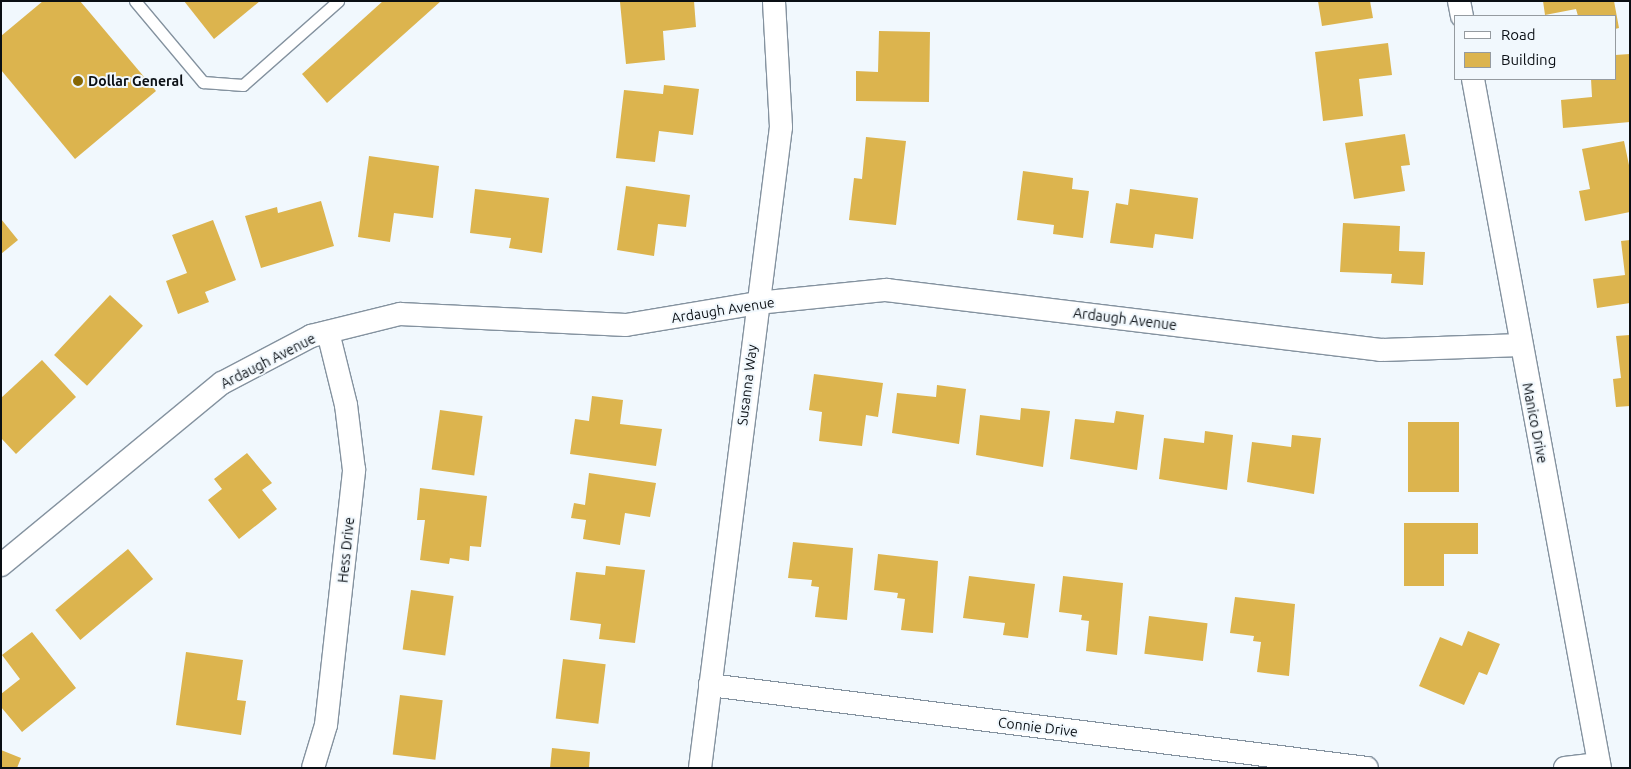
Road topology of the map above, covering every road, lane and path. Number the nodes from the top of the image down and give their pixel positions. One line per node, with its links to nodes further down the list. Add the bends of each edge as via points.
1 (135, 1): 2 (lane, via 203,82 243,85)
2 (338, 1)
3 (774, 1): 7 (street, Susanna Way, via 781,127)
4 (1459, 1): 5 (street)
5 (1462, 15)
6 (1473, 80): 9 (street, Manico Drive)
7 (757, 303): 8 (street, Ardaugh Avenue, via 626,325 400,314); 9 (street, Ardaugh Avenue, via 886,290 1380,350); 11 (street, Susanna Way)
8 (328, 332): 10 (street, Ardaugh Avenue, via 311,336 222,383); 13 (street, Hess Drive, via 346,405 354,470 326,725)
9 (1521, 345): 12 (street, Manico Drive)
10 (1, 565)
11 (710, 686): 14 (street, Susanna Way); 15 (street, Connie Drive)
12 (1600, 766): 16 (street)
13 (313, 768)
14 (700, 768)
15 (1367, 768)
16 (1564, 768)

